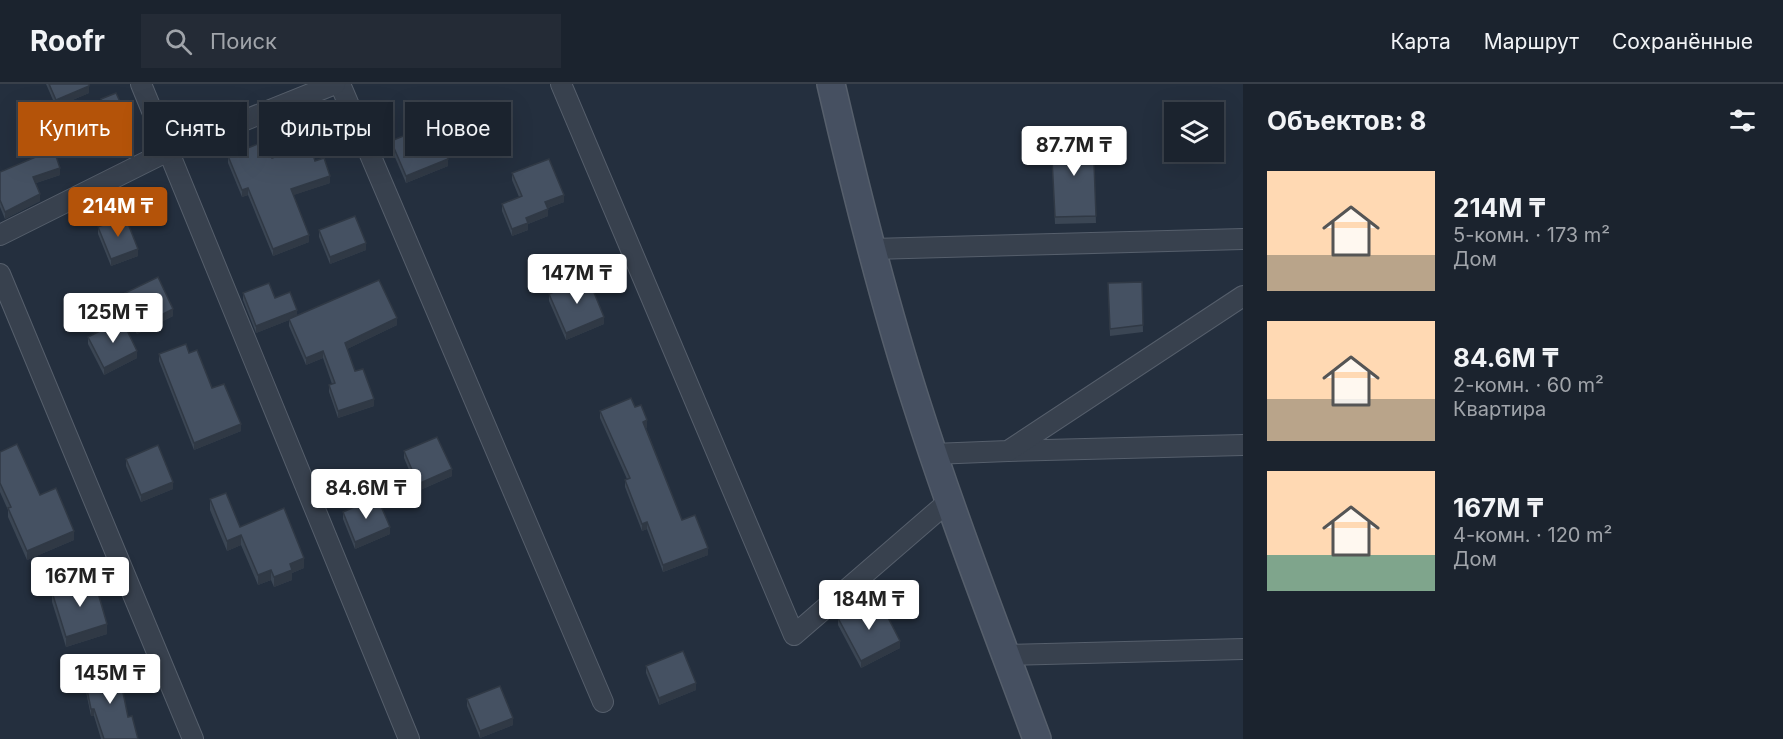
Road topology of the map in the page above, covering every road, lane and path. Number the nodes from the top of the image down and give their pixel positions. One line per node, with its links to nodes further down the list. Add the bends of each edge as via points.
1 (141, 84): 5 (street)
2 (337, 84): 6 (street); 20 (street)
3 (561, 84): 17 (street, via 794,635)
4 (831, 84): 11 (street)
5 (148, 102)
6 (247, 120)
7 (158, 156): 9 (street)
8 (170, 156): 22 (street)
9 (0, 235)
10 (1243, 239): 11 (street)
11 (872, 249): 16 (street)
12 (0, 274): 21 (street)
13 (1243, 296): 15 (street)
14 (1243, 445): 15 (street)
15 (1008, 451): 16 (street)
16 (933, 454): 17 (street)
17 (949, 501): 19 (street)
18 (1243, 649): 19 (street)
19 (1006, 655): 23 (street)
20 (603, 702)
21 (192, 739)
22 (409, 739)
23 (1037, 739)

